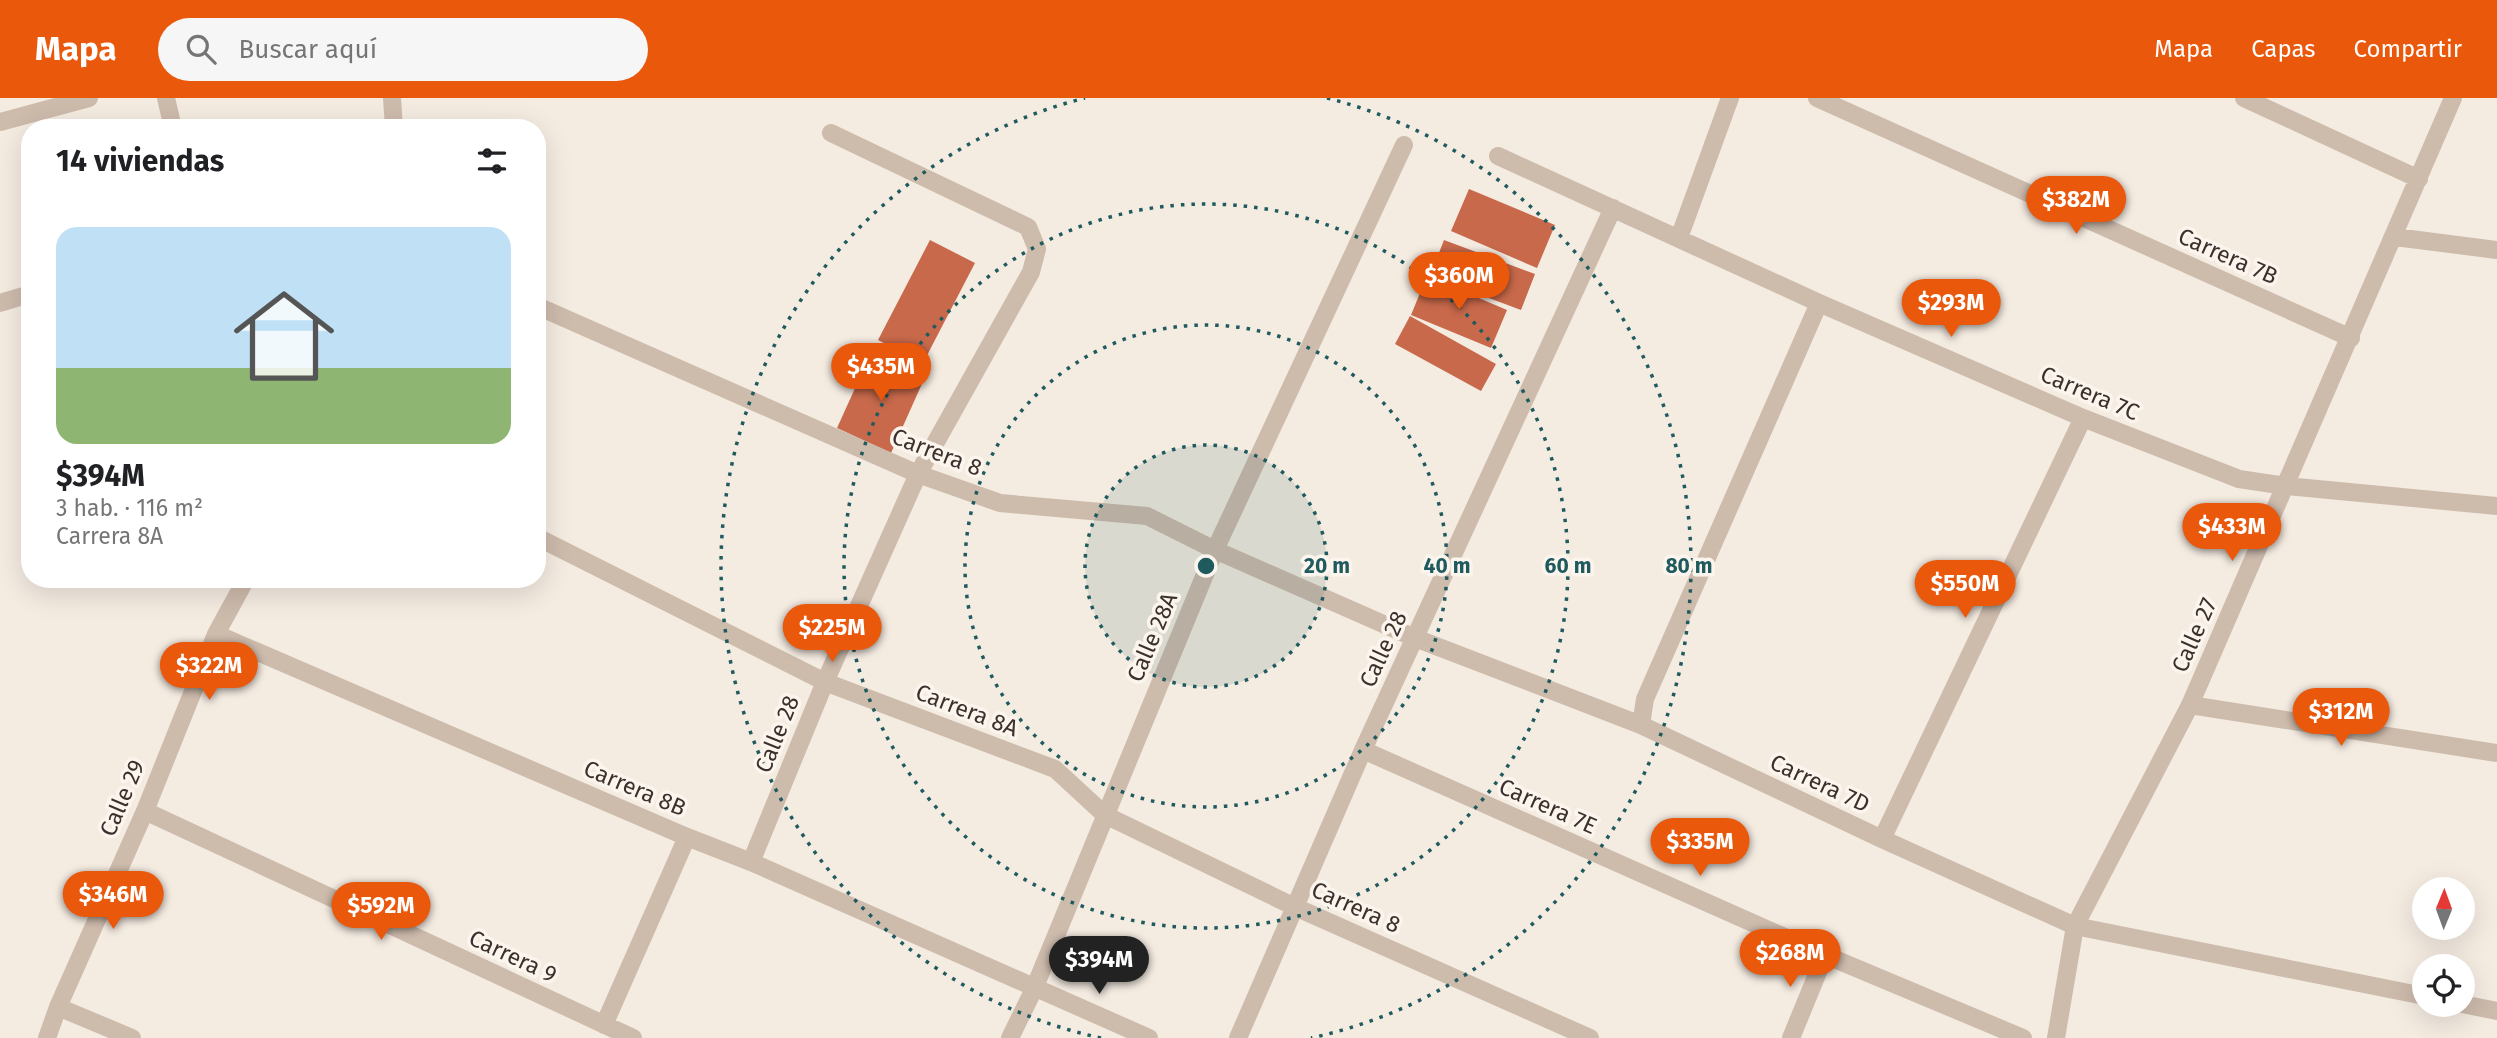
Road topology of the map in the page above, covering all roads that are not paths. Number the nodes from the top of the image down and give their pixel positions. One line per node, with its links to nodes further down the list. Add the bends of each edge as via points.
1 (89, 98): 10 (street)
2 (166, 98): 8 (street)
3 (392, 98): 9 (street)
4 (1730, 98): 17 (street)
5 (1817, 98): 23 (street, Carrera 7B)
6 (2244, 98): 14 (street)
7 (2453, 98): 14 (street, Calle 27)
8 (171, 119)
9 (393, 119)
10 (0, 122)
11 (831, 133): 25 (street, Calle 28, via 1028,228 1037,249 1031,272)
12 (1404, 145): 29 (street, Calle 28A)
13 (1498, 156): 15 (street)
14 (2419, 179): 16 (street, Calle 27)
15 (1613, 208): 17 (street, Carrera 7C); 32 (street, Calle 28)
16 (2395, 237): 18 (street); 23 (street, Calle 27)
17 (1679, 238): 21 (street, Carrera 7C)
18 (2497, 250)
19 (21, 297): 20 (street)
20 (0, 303)
21 (1819, 303): 24 (street, Carrera 7C); 35 (street, via 1645,699)
22 (546, 310): 25 (street, Carrera 8)
23 (2351, 338): 26 (street, Calle 27)
24 (2083, 418): 26 (street, Carrera 7C, via 2239,479); 41 (street)
25 (918, 474): 29 (street, Carrera 8, via 1000,502 1147,516); 33 (street, Calle 28)
26 (2286, 486): 27 (street); 34 (street, Calle 27)
27 (2497, 506)
28 (546, 542): 33 (street, Carrera 8A)
29 (1215, 550): 32 (street, Carrera 7D); 39 (street, Calle 28A)
30 (241, 588): 31 (street, Calle 29)
31 (216, 634): 38 (street, Calle 29); 40 (street, Carrera 8B)
32 (1415, 638): 35 (street, Carrera 7D); 36 (street, Calle 28)
33 (825, 682): 39 (street, Carrera 8A, via 1055,769); 42 (street, Calle 28)
34 (2190, 705): 37 (street); 44 (street, Calle 27)
35 (1641, 725): 41 (street, Carrera 7D)
36 (1363, 750): 43 (street, Calle 28); 45 (street, Carrera 7E)
37 (2497, 753)
38 (145, 810): 48 (street, Calle 29); 51 (street, Carrera 9)
39 (1105, 815): 43 (street, Carrera 8); 46 (street, Calle 28A)
40 (687, 837): 42 (street, Carrera 8B); 51 (street)
41 (1882, 839): 44 (street, Carrera 7D)
42 (751, 862): 46 (street, Carrera 8B)
43 (1295, 907): 57 (street, Calle 28); 58 (street, Carrera 8)
44 (2075, 926): 47 (street, Carrera 7D); 61 (street, Calle 27)
45 (1825, 955): 59 (street); 60 (street, Carrera 7E)
46 (1034, 989): 55 (street, Calle 28A); 56 (street)
47 (2412, 994)
48 (58, 1007): 52 (street, Calle 29); 53 (street)
49 (2475, 1007): 50 (street)
50 (2497, 1011)
51 (604, 1025): 54 (street, Carrera 9)
52 (47, 1038)
53 (132, 1038)
54 (633, 1038)
55 (1010, 1038)
56 (1149, 1038)
57 (1238, 1038)
58 (1590, 1038)
59 (1791, 1038)
60 (2023, 1038)
61 (2056, 1038)

